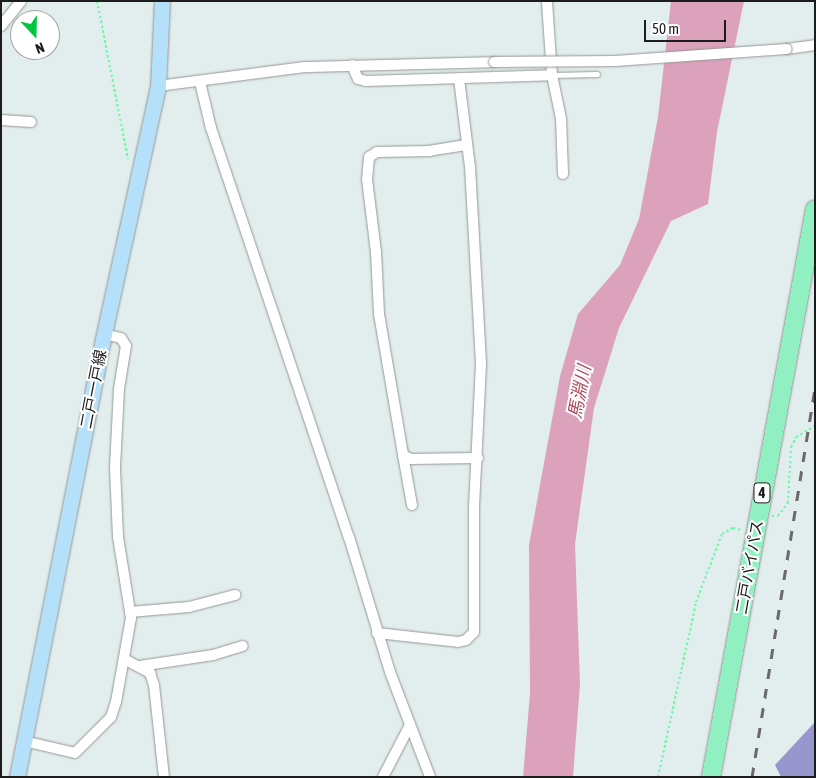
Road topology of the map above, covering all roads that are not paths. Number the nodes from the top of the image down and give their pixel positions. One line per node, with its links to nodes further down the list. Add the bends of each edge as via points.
1 (21, 1): 4 (street)
2 (162, 1): 11 (main road, 二戸一戸線)
3 (547, 1): 8 (street)
4 (1, 26)
5 (815, 45): 6 (street, bridge, via 615,61)
6 (352, 65): 9 (street, via 354,75 366,80); 10 (street, via 305,67)
7 (597, 74): 8 (lane)
8 (552, 75): 9 (street); 15 (street, via 561,118)
9 (459, 79): 14 (street)
10 (200, 82): 11 (street); 23 (street, via 217,146 349,537)
11 (158, 86): 17 (main road, 二戸一戸線)
12 (1, 120): 13 (street)
13 (31, 122)
14 (466, 145): 18 (street, via 430,151 377,152 369,156 367,179 376,252 379,314); 19 (street, via 470,166 481,363)
15 (563, 174)
16 (815, 209): 33 (highway, 二戸バイパス / 4)
17 (104, 334): 22 (street, via 121,338 126,346 119,389 115,467 118,536); 28 (main road, 二戸一戸線)
18 (403, 455): 19 (street, via 410,459); 20 (street)
19 (478, 458): 23 (street, via 474,507 474,632 466,640 458,642)
20 (412, 505)
21 (235, 595): 22 (street, via 189,607)
22 (130, 612): 25 (street)
23 (377, 633): 27 (street)
24 (243, 646): 26 (street, via 213,655)
25 (124, 659): 26 (street); 28 (street, via 110,717 75,753)
26 (140, 666): 30 (street, via 150,673 154,685)
27 (410, 725): 31 (street); 32 (street)
28 (24, 741): 29 (main road, 二戸一戸線)
29 (17, 777)
30 (164, 777)
31 (383, 777)
32 (430, 777)
33 (711, 777)

